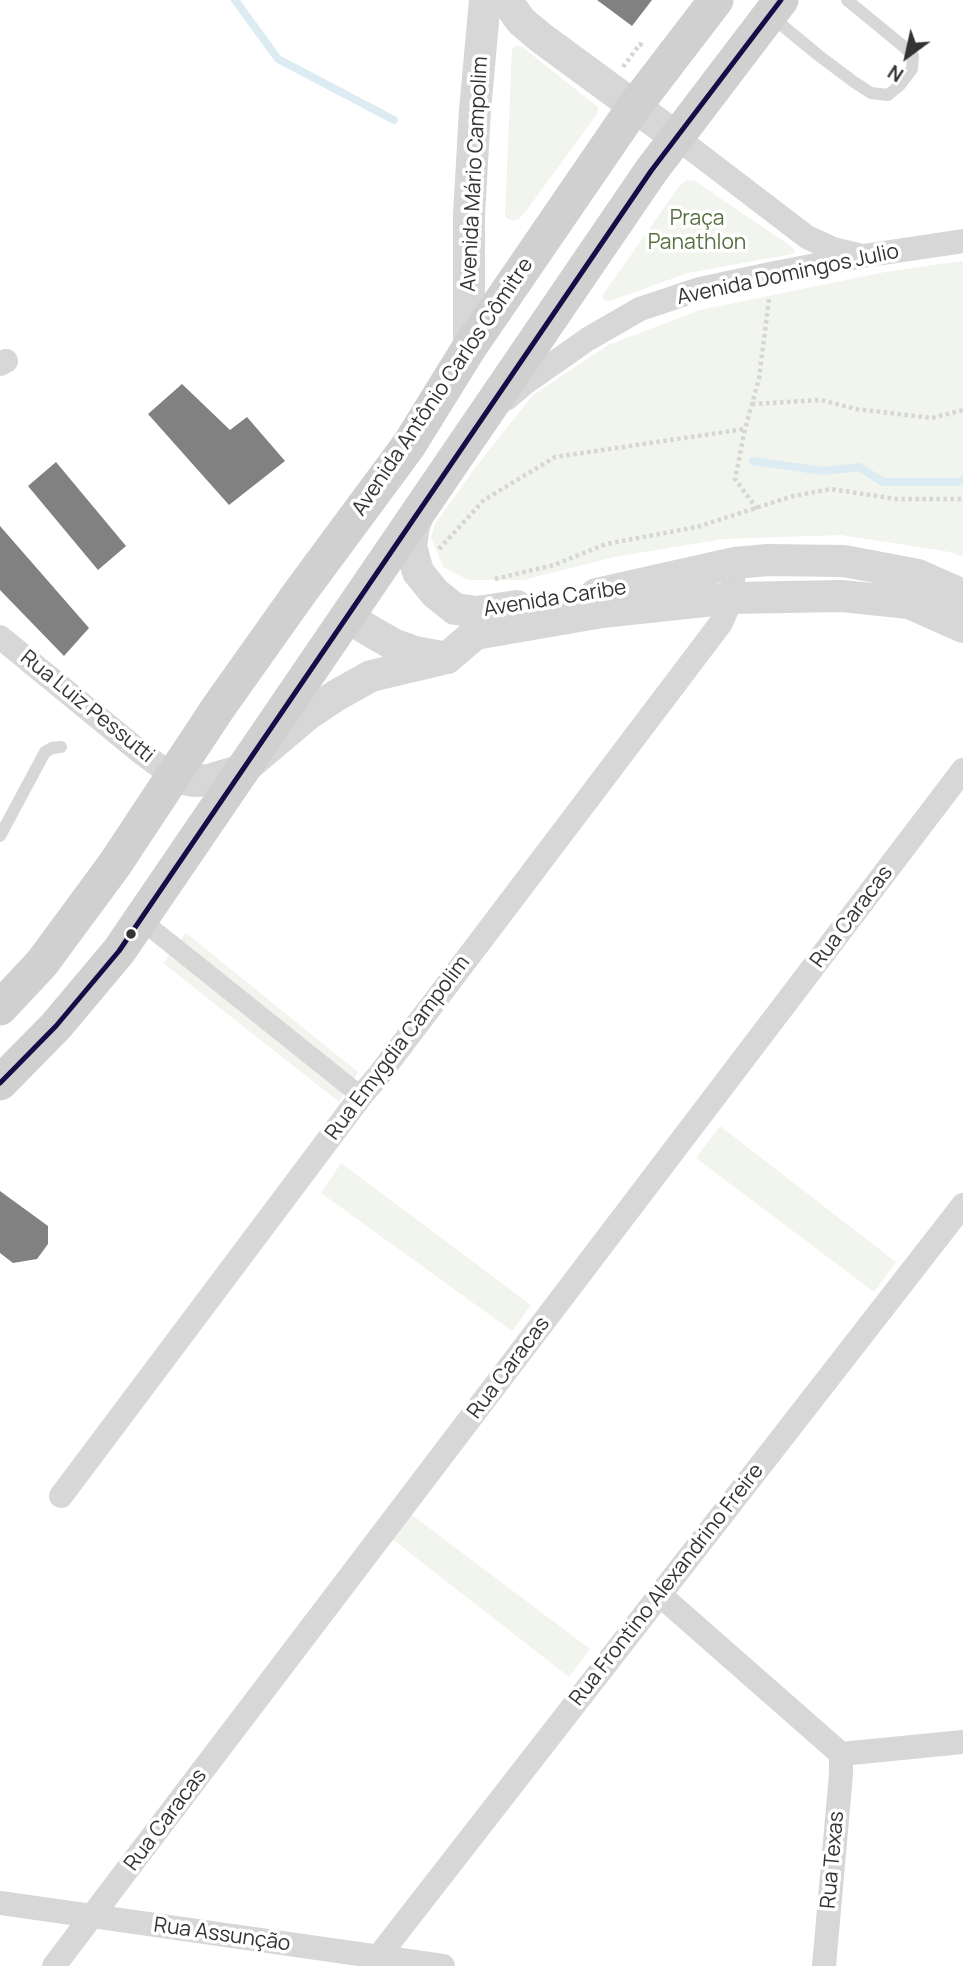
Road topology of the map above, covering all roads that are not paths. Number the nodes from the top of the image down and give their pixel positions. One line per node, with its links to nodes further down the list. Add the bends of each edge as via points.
1 (485, 0): 10 (street, Avenida Mário Campolim, via 469,216)
2 (506, 0): 6 (street, via 540,37)
3 (716, 0): 6 (main road, Avenida Antônio Carlos Cômitre)
4 (847, 0): 5 (lane, via 913,56 912,69 888,95 871,93 818,55)
5 (775, 7): 7 (main road)
6 (634, 107): 7 (street); 10 (main road, Avenida Antônio Carlos Cômitre)
7 (676, 137): 9 (street, via 807,237); 11 (main road)
8 (963, 241): 9 (street, Avenida Domingos Julio)
9 (863, 256): 11 (street, Avenida Domingos Julio, via 701,289 640,309 546,368)
10 (469, 348): 16 (main road, via 447,423 336,580 334,598); 23 (main road, Avenida Antônio Carlos Cômitre, via 409,445 218,708)
11 (482, 420): 12 (main road)
12 (423, 504): 13 (street, Avenida Caribe, via 411,546 418,572 456,609 477,612 608,592); 16 (main road)
13 (734, 563): 14 (street, Avenida Caribe, via 844,561 918,575); 15 (street)
14 (963, 595)
15 (732, 598): 17 (street, Avenida Caribe, via 842,596 909,603); 19 (street, Avenida Caribe, via 602,612 475,634); 28 (street, Rua Emygdia Campolim, via 721,623)
16 (348, 615): 19 (street, via 393,644); 21 (main road)
17 (963, 627)
18 (0, 637): 23 (street, Rua Luiz Pessutti)
19 (447, 658): 21 (street, Avenida Caribe, via 371,676 307,715)
20 (61, 747): 24 (lane, via 45,752)
21 (242, 770): 23 (street, via 208,780); 25 (main road)
22 (963, 770): 35 (street, Rua Caracas)
23 (174, 777): 26 (main road, Avenida Antônio Carlos Cômitre, via 42,963)
24 (0, 836)
25 (141, 920): 27 (main road, via 57,1026); 28 (street)
26 (0, 1008)
27 (0, 1083)
28 (361, 1096): 30 (street, Rua Emygdia Campolim)
29 (963, 1205): 31 (street, Rua Frontino Alexandrino Freire)
30 (61, 1496)
31 (660, 1595): 33 (street); 36 (street, Rua Frontino Alexandrino Freire)
32 (963, 1742): 33 (street)
33 (841, 1754): 39 (street, Rua Texas)
34 (0, 1903): 35 (street, Rua Assunção)
35 (92, 1917): 36 (street, Rua Assunção); 37 (street, Rua Caracas)
36 (375, 1961): 38 (street, Rua Assunção)
37 (54, 1966)
38 (443, 1966)
39 (824, 1966)

